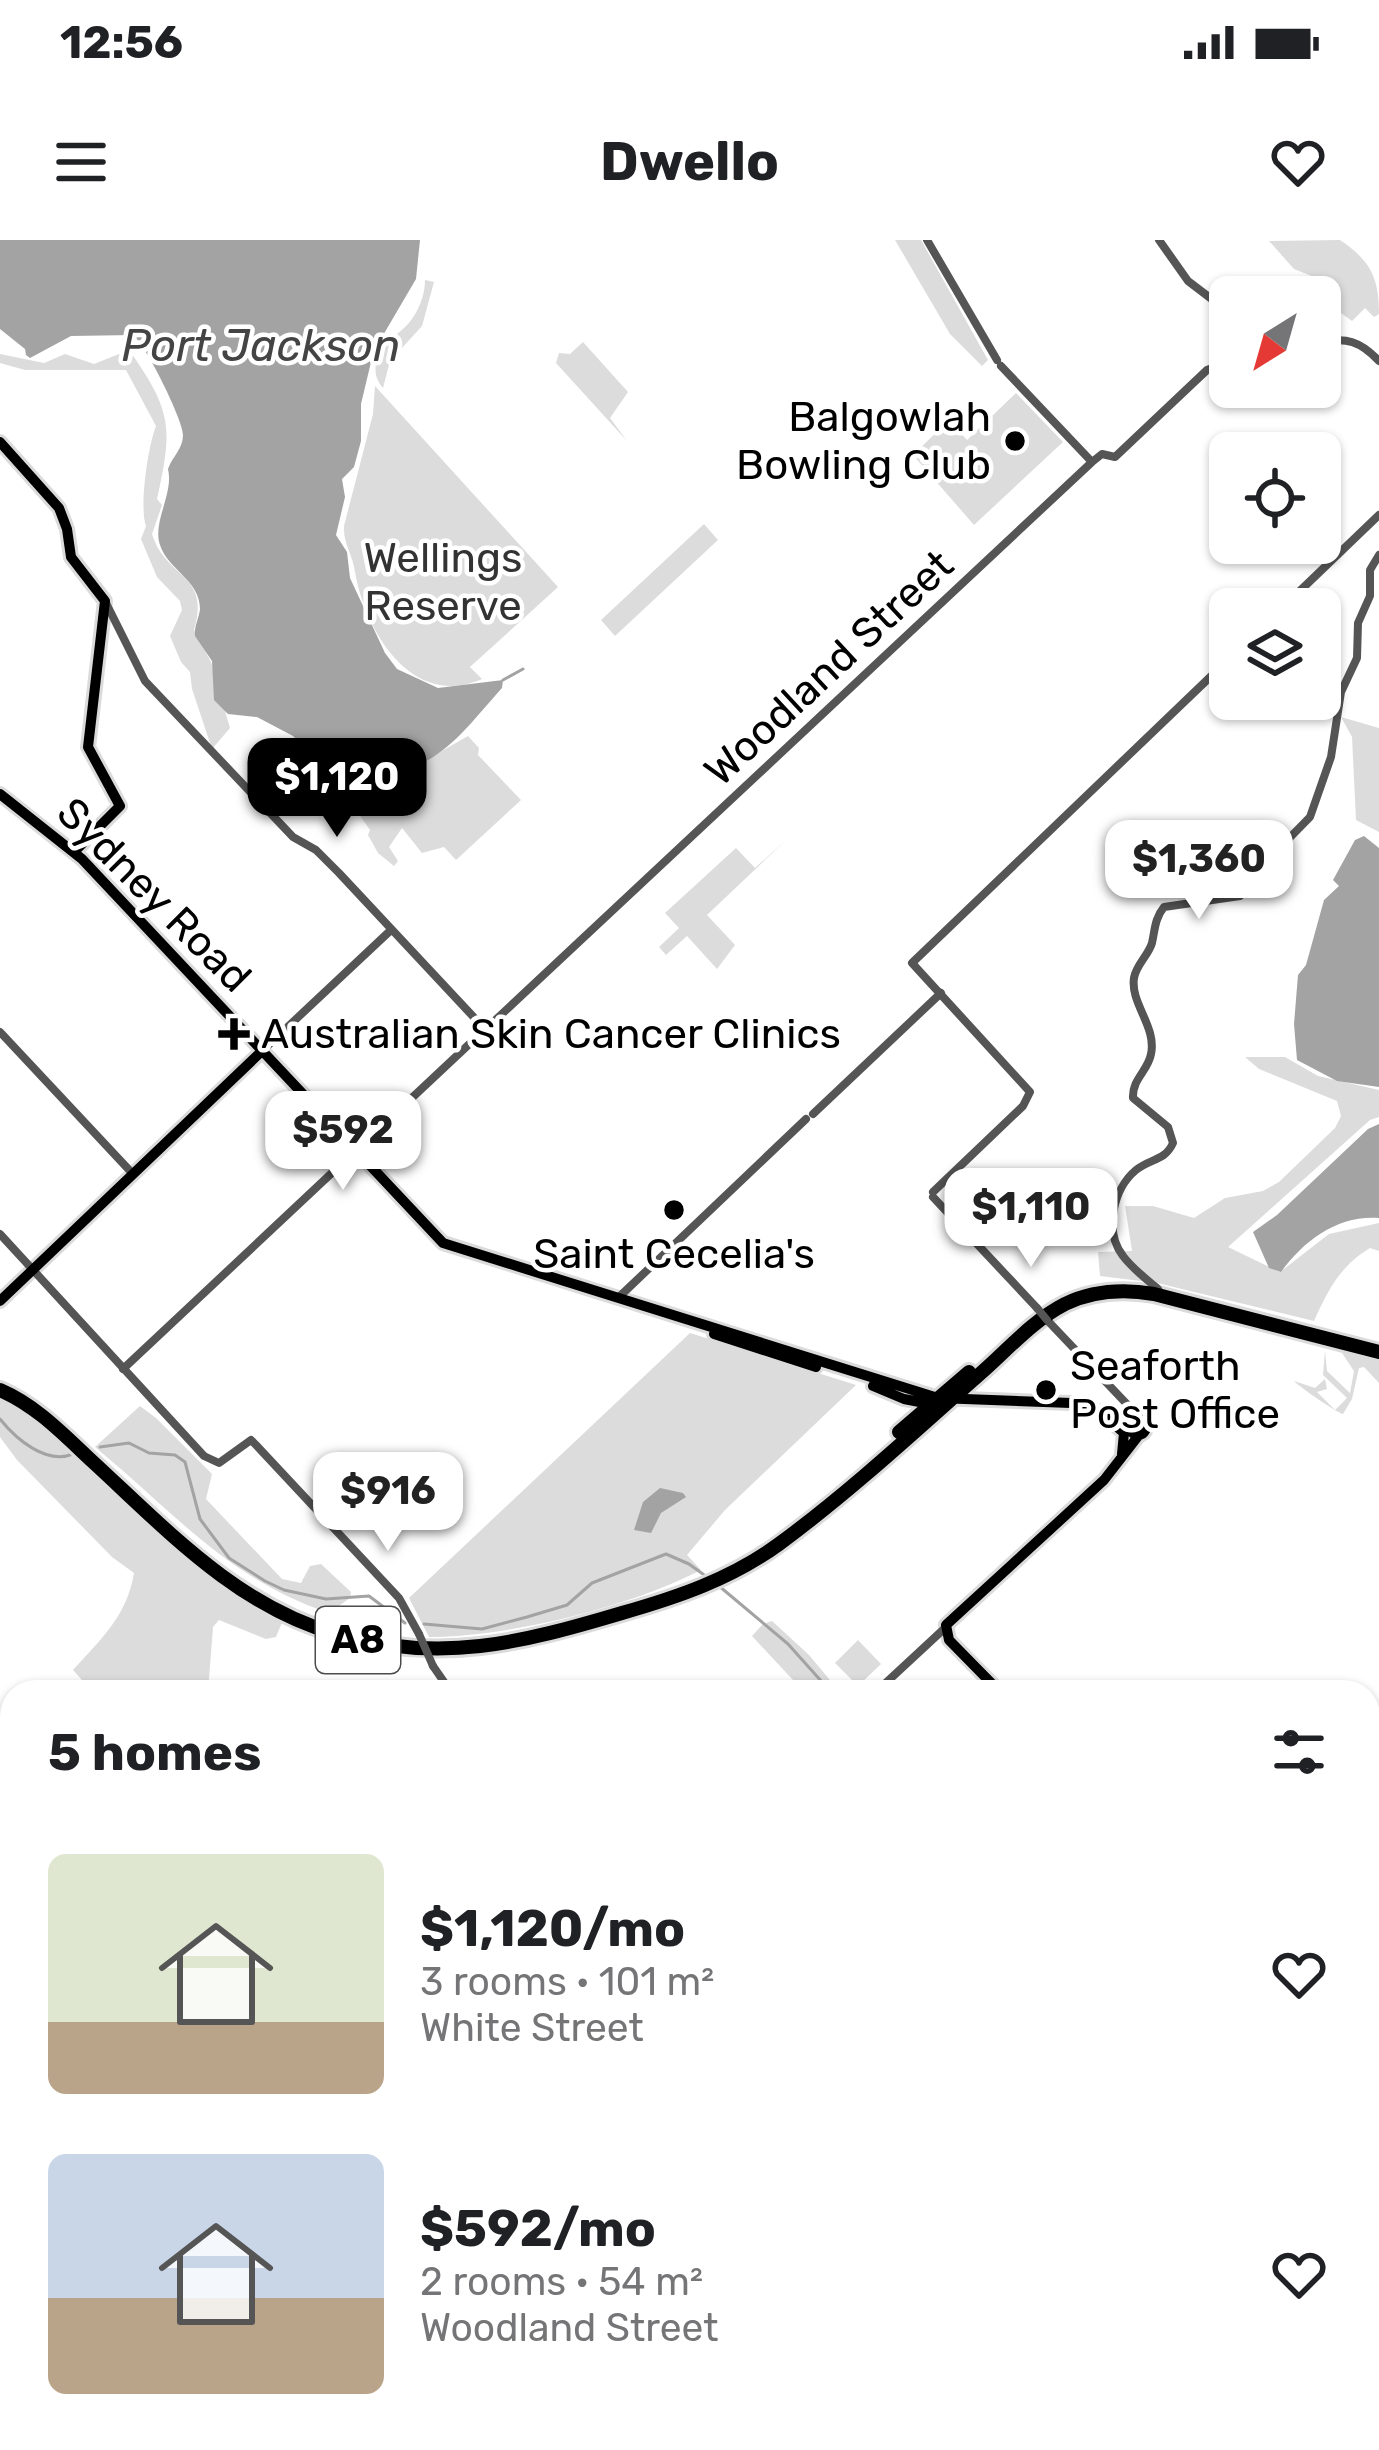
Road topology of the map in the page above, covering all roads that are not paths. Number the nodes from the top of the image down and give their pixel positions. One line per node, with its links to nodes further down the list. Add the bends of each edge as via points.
1 (927, 240): 8 (street, via 999,363)
2 (1159, 240): 3 (street)
3 (1209, 296)
4 (1341, 341): 5 (street, via 1364,346)
5 (1379, 361)
6 (1209, 372): 8 (street, Woodland Street, via 1115,457)
7 (0, 442): 12 (main road, via 61,511 71,557)
8 (1092, 462): 18 (street, Woodland Street)
9 (1379, 515): 11 (street)
10 (1379, 555): 26 (street, via 1310,817 1240,896 1169,904 1157,915 1134,979 1152,1050 1132,1094 1173,1138 1168,1153 1137,1169 1114,1201 1120,1250)
11 (1303, 588)
12 (105, 601): 15 (main road, via 88,747 120,806); 16 (street, via 146,681)
13 (1209, 678): 17 (street, via 912,963)
14 (0, 794): 15 (main road, Sydney Road)
15 (79, 847): 20 (main road, Sydney Road)
16 (392, 930): 18 (street); 20 (street)
17 (941, 993): 27 (street); 38 (street, bridge, via 1030,1092 933,1194)
18 (484, 1028): 21 (street, Woodland Street)
19 (0, 1032): 22 (street)
20 (262, 1051): 21 (main road, Sydney Road); 22 (main road)
21 (356, 1150): 24 (main road, Sydney Road, via 435,1236); 32 (street, Woodland Street)
22 (132, 1173): 25 (main road)
23 (0, 1234): 25 (street)
24 (460, 1250): 27 (main road, Sydney Road); 30 (main road, Sydney Road)
25 (30, 1269): 28 (main road); 32 (street)
26 (1142, 1280): 29 (highway, A8); 37 (highway, A8, via 1061,1298)
27 (619, 1297): 30 (main road, Sydney Road)
28 (0, 1301)
29 (1314, 1330): 31 (highway, A8); 33 (highway, A8, via 1154,1294 1106,1292 1053,1311)
30 (768, 1348): 35 (main road, Sydney Road); 37 (main road, Sydney Road)
31 (1379, 1350)
32 (123, 1369): 43 (street, bridge, via 204,1456 219,1462 251,1440 399,1598)
33 (982, 1372): 36 (main road, via 979,1392); 37 (highway, A8)
34 (0, 1386): 41 (highway, A8, via 46,1408 240,1581 353,1631 429,1642 494,1639)
35 (904, 1399): 37 (main road, Sydney Road); 39 (main road, via 910,1407)
36 (1001, 1401): 37 (main road, Sydney Road); 38 (main road, Sydney Road, via 1071,1403)
37 (940, 1402): 38 (main road, Sydney Road); 39 (highway, A8); 41 (highway, A8, via 797,1531)
38 (1129, 1420): 40 (main road); 40 (main road)
39 (903, 1428): 41 (highway, A8, via 776,1537)
40 (1121, 1456): 42 (main road)
41 (711, 1580)
42 (952, 1626): 44 (street); 45 (main road)
43 (441, 1680)
44 (889, 1680)
45 (989, 1680)

